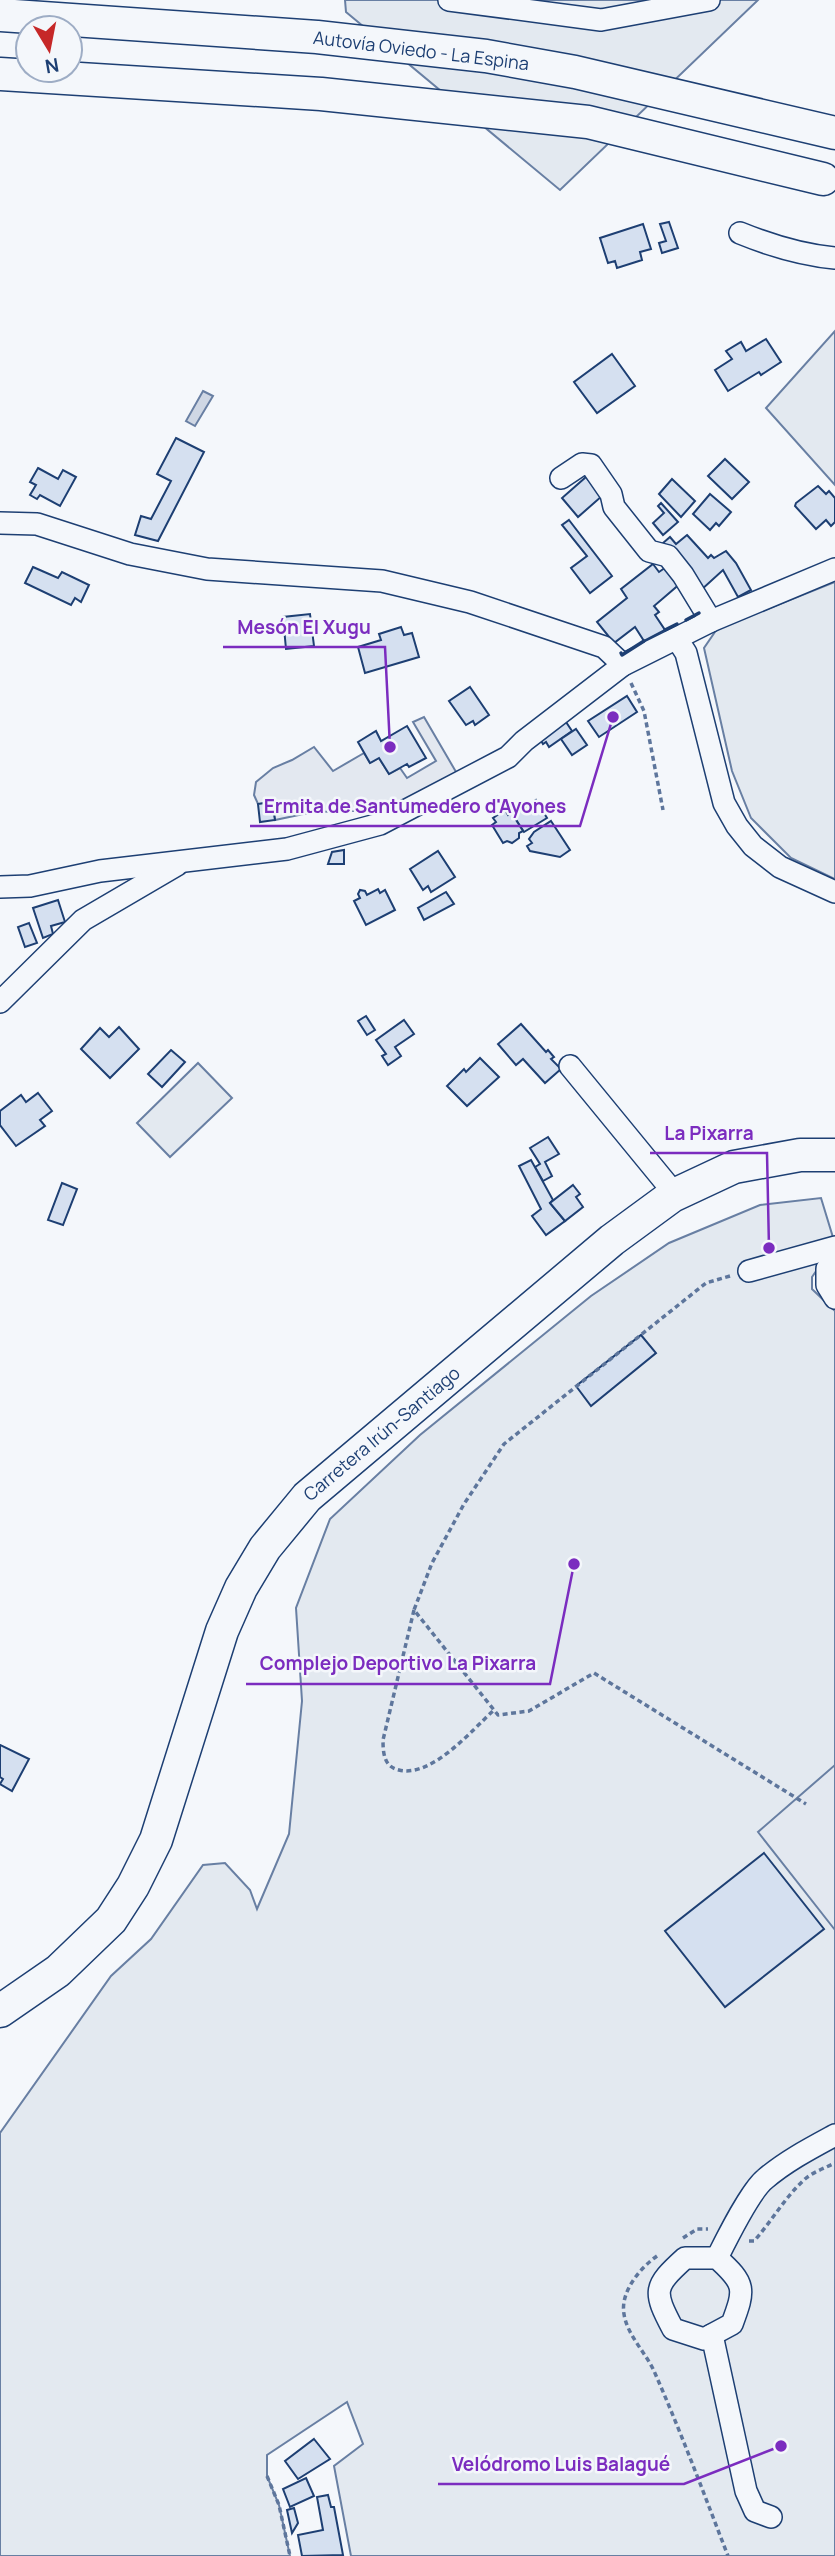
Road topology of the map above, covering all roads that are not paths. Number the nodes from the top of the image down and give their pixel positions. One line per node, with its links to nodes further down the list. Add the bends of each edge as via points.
1 (449, 0): 2 (street, via 601,20)
2 (709, 0)
3 (0, 15): 5 (highway, Autovía Oviedo - La Espina, via 317,37 486,56 575,72)
4 (0, 75): 6 (highway, via 321,94 588,122)
5 (835, 133)
6 (823, 179)
7 (740, 233): 8 (street, via 775,247)
8 (835, 258)
9 (561, 478): 12 (street, via 582,464 591,465 611,494 614,507 649,551 668,556)
10 (0, 523): 14 (street, via 37,524 130,554 207,569 382,581 470,602 604,647)
11 (835, 569): 12 (street)
12 (711, 621): 13 (street)
13 (677, 639): 14 (street); 17 (street, via 685,653 724,803 737,826 780,867)
14 (624, 665): 15 (street, via 508,757 380,824 287,849)
15 (184, 861): 16 (street); 18 (street, via 83,920)
16 (0, 887)
17 (835, 892)
18 (0, 1002)
19 (570, 1066): 21 (street)
20 (835, 1155): 21 (highway, Carretera Irún-Santiago, via 734,1167)
21 (675, 1194): 26 (highway, Carretera Irún-Santiago, via 612,1240 307,1497 265,1548 241,1588 222,1631 156,1840 133,1886 111,1920 58,1971)
22 (835, 1247): 24 (street)
23 (835, 1264): 25 (street, via 827,1269 827,1285)
24 (749, 1271)
25 (835, 1298)
26 (0, 2011)
27 (835, 2135): 28 (street, via 762,2180)
28 (717, 2258): 29 (street, via 737,2276 742,2297 732,2325); 29 (street, via 685,2258 663,2278 658,2301 673,2329 704,2339)
29 (712, 2335): 30 (street, via 746,2491 755,2511)
30 (771, 2517)

